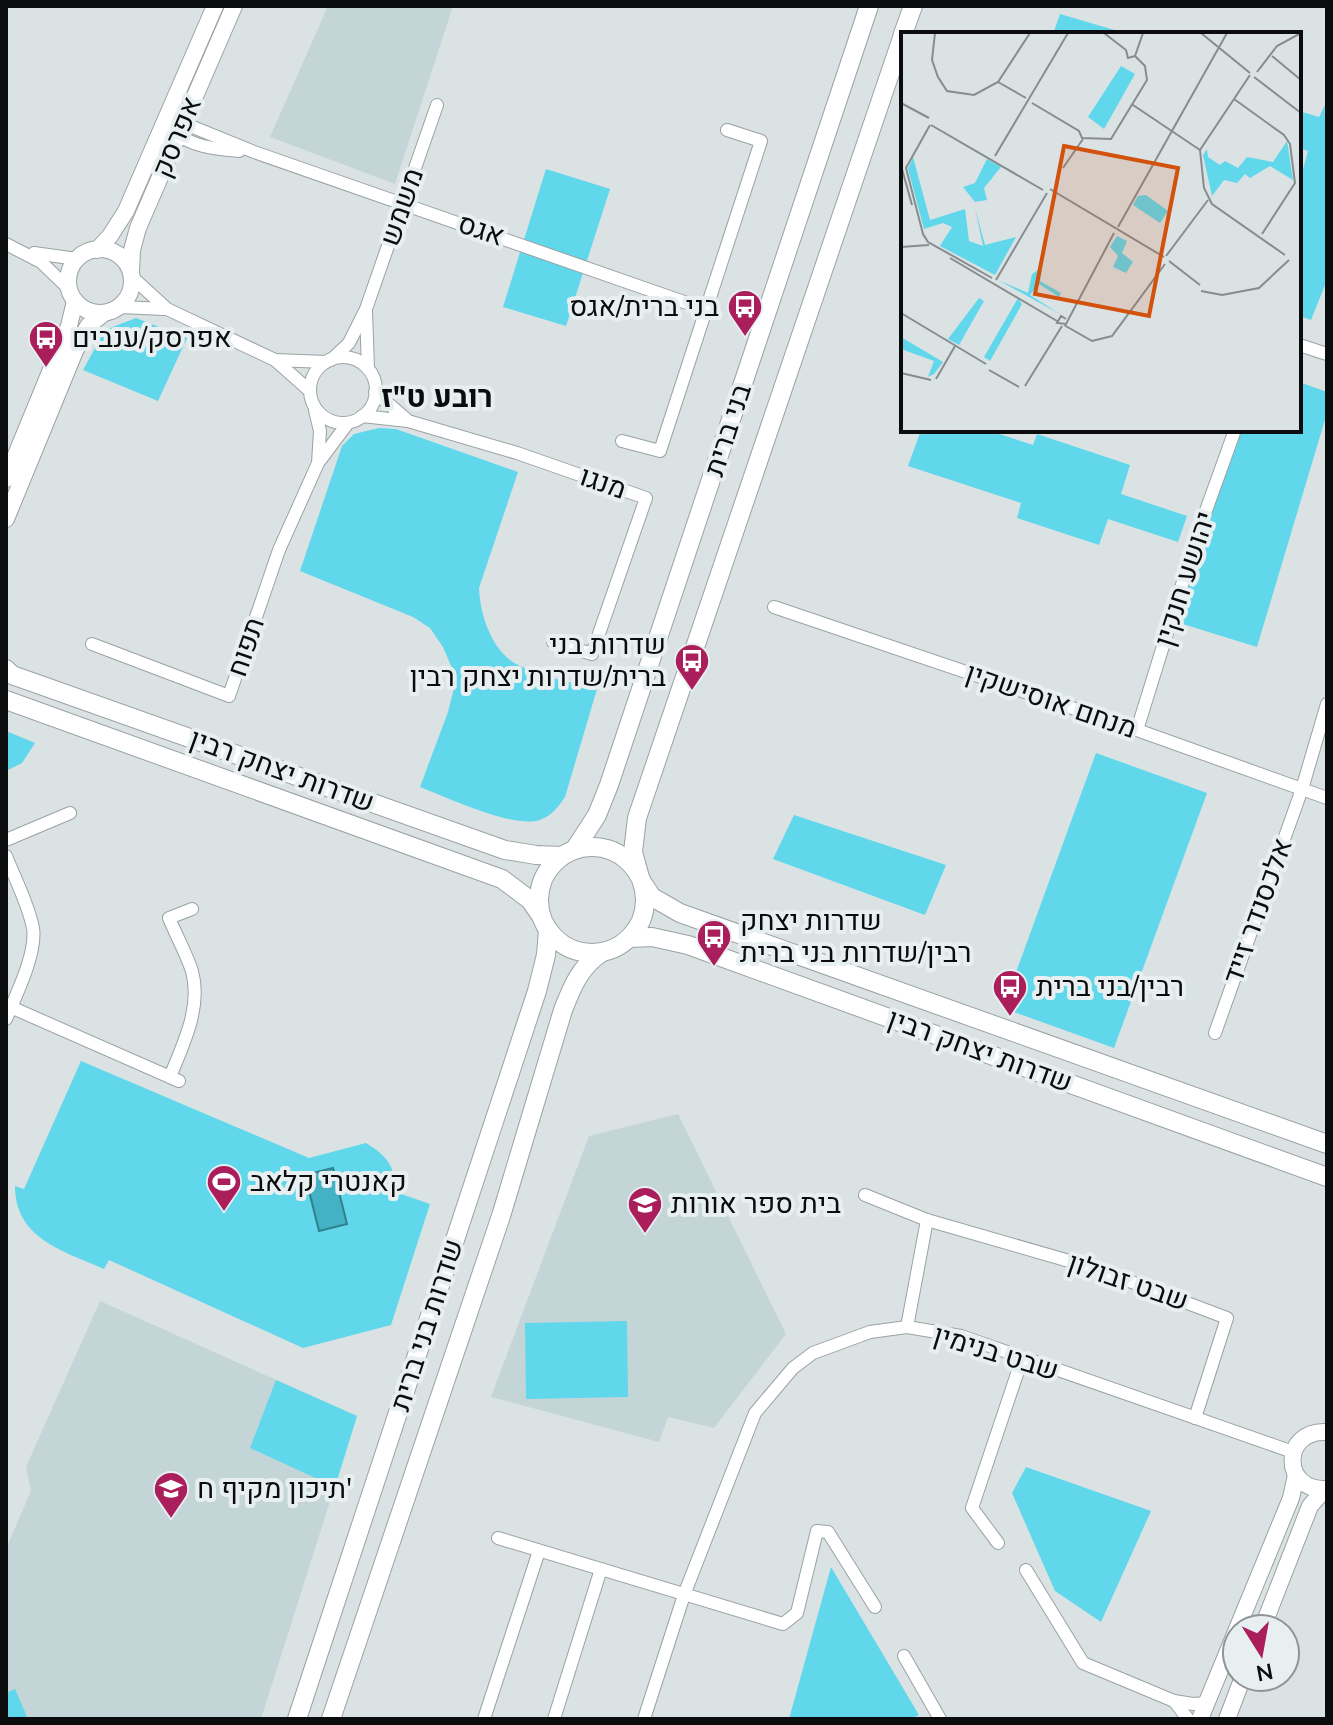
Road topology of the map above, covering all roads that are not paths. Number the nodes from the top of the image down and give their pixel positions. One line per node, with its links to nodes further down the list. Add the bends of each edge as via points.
1 (215, 6): 8 (street, אפרסק)
2 (234, 6): 9 (street, אפרסק)
3 (869, 6): 48 (main road, בני ברית, via 609,785 597,815)
4 (913, 6): 5 (main road, בני ברית)
5 (904, 32)
6 (901, 40): 50 (main road, בני ברית, via 637,818 633,852)
7 (437, 105): 11 (street, משמש)
8 (165, 122): 9 (street, אגס); 13 (street, אפרסק, via 126,211)
9 (181, 129): 11 (street, אגס, via 216,149 254,152); 15 (street, אפרסק, via 138,228)
10 (727, 130): 20 (street, via 761,141)
11 (403, 204): 18 (street, משמש); 20 (street, אגס)
12 (11, 246): 14 (street); 16 (street, via 41,262)
13 (97, 250): 14 (street); 15 (street, via 117,255)
14 (77, 259): 16 (street, via 69,272)
15 (131, 274): 17 (street); 19 (street, via 130,294)
16 (72, 295): 19 (street, via 88,311); 35 (street, via 69,326)
17 (167, 309): 19 (street); 23 (street)
18 (366, 309): 24 (street, משמש, via 349,343); 25 (street, משמש)
19 (112, 310): 36 (street, via 88,326 75,351)
20 (707, 310): 33 (street, via 660,451)
21 (1301, 346): 22 (street)
22 (1327, 354)
23 (275, 360): 24 (street); 26 (street)
24 (328, 361): 25 (street, via 347,358); 26 (street, via 314,374)
25 (368, 369): 27 (street)
26 (310, 391): 28 (street)
27 (375, 392): 29 (street); 30 (street, מנגו)
28 (315, 408): 31 (street, via 329,420); 34 (street, תפוח)
29 (362, 416): 30 (street, מנגו); 31 (street)
30 (408, 421): 38 (street, מנגו, via 646,498 592,654)
31 (348, 423): 34 (street, תפוח)
32 (1234, 432): 43 (street, יהושע חנקין)
33 (622, 441)
34 (318, 463): 39 (street, תפוח, via 275,562 229,696)
35 (6, 479)
36 (6, 519)
37 (774, 607): 43 (street, מנחם אוסישקין)
38 (553, 642)
39 (92, 644)
40 (6, 669): 48 (main road, שדרות יצחק רבין, via 505,850)
41 (6, 700): 52 (main road, שדרות יצחק רבין, via 502,879 530,900)
42 (1327, 704): 44 (street, אלכסנדר זייד)
43 (1137, 730): 44 (street, מנחם אוסישקין)
44 (1302, 789): 45 (street, מנחם אוסישקין); 56 (street, אלכסנדר זייד)
45 (1327, 798)
46 (70, 813): 47 (street)
47 (6, 840)
48 (568, 852): 50 (main road, via 594,846 612,850 628,859); 52 (main road, via 541,882 538,899)
49 (6, 856): 55 (street, via 33,935)
50 (642, 880): 53 (main road, via 644,914); 57 (main road, שדרות יצחק רבין, via 652,897 680,913)
51 (192, 909): 55 (street, via 169,918 192,972 194,993 174,1079)
52 (544, 923): 54 (main road, via 571,949); 81 (main road, שדרות בני ברית, via 549,937 543,972)
53 (630, 938): 54 (main road); 58 (main road, שדרות יצחק רבין, via 688,945)
54 (601, 953): 82 (main road, שדרות בני ברית, via 576,979 563,1010 501,1216)
55 (8, 1011)
56 (1215, 1033)
57 (1327, 1144)
58 (1327, 1177)
59 (865, 1195): 60 (street, שבט זבולון)
60 (927, 1220): 61 (street); 64 (street, שבט זבולון, via 1097,1269 1227,1318)
61 (907, 1327): 62 (street, שבט בנימין, via 961,1336); 74 (street, שבט בנימין, via 870,1332 813,1353 755,1413)
62 (1022, 1359): 64 (street, שבט בנימין); 70 (street, via 972,1508)
63 (1327, 1417): 65 (street)
64 (1195, 1418): 66 (street, שבט בנימין)
65 (1322, 1432): 66 (street, via 1302,1439)
66 (1293, 1452): 67 (street)
67 (1296, 1475): 68 (street, via 1309,1486); 80 (street)
68 (1326, 1489): 76 (street, via 1310,1506)
69 (498, 1538): 71 (street)
70 (998, 1543)
71 (539, 1551): 72 (street); 83 (street)
72 (601, 1569): 74 (street); 84 (street)
73 (1026, 1570): 79 (street, via 1083,1663)
74 (684, 1595): 75 (street, via 783,1624 797,1613 817,1531 828,1532); 85 (street, שבט בנימין)
75 (875, 1607)
76 (1268, 1613)
77 (904, 1656): 86 (street)
78 (1237, 1693): 89 (street)
79 (1174, 1701): 80 (street); 87 (street)
80 (1207, 1703): 88 (street)
81 (297, 1719)
82 (331, 1719)
83 (484, 1719)
84 (554, 1719)
85 (644, 1719)
86 (940, 1719)
87 (1188, 1719)
88 (1200, 1719)
89 (1227, 1719)

